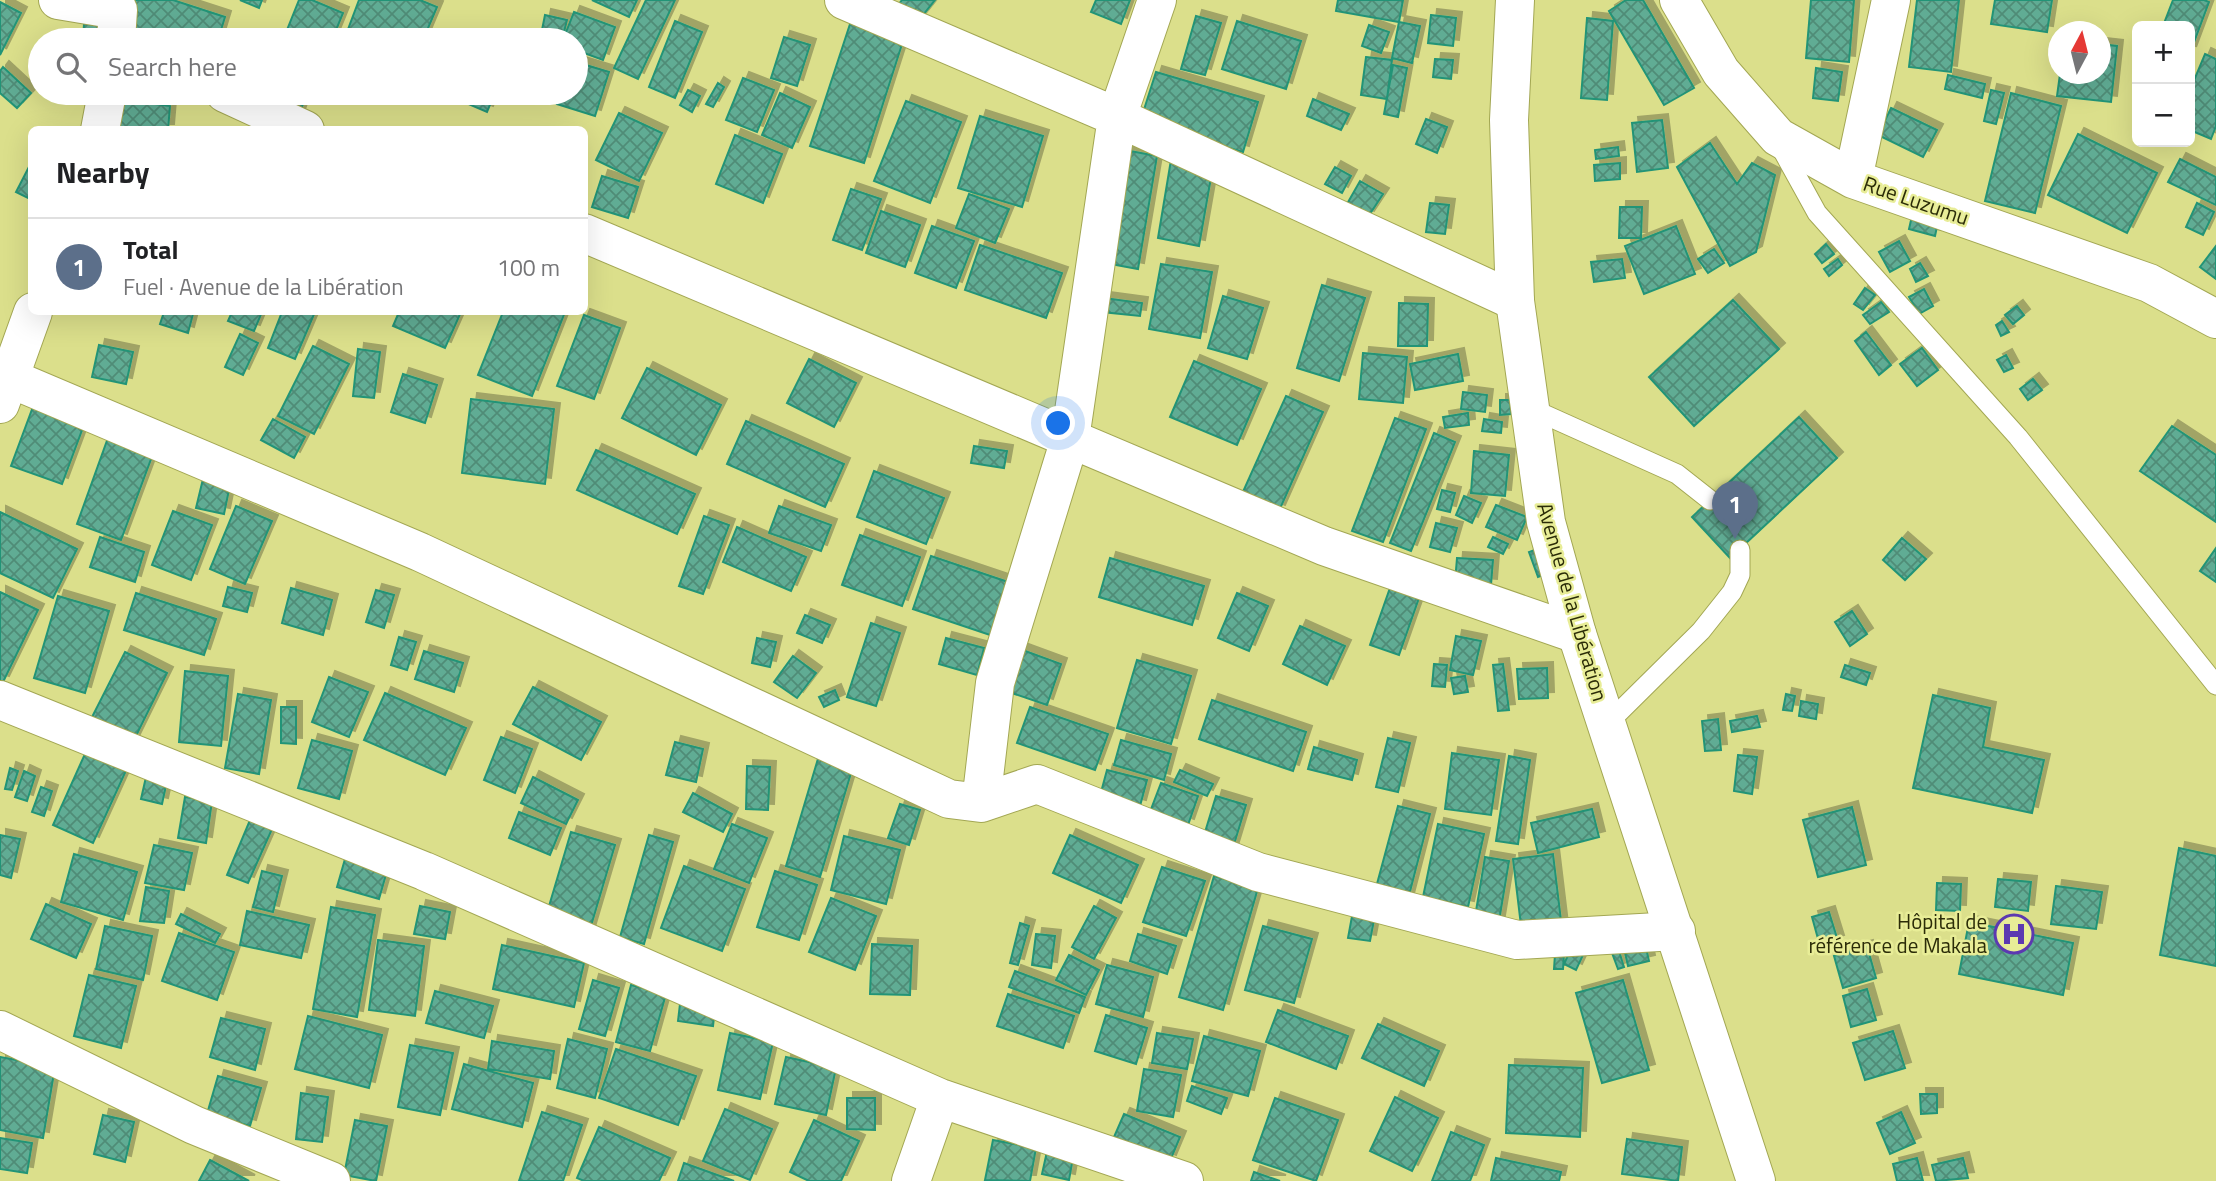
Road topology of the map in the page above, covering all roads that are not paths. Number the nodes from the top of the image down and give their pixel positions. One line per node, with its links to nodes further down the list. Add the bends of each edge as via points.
1 (58, 0): 8 (main road, via 118,10)
2 (126, 0): 9 (main road)
3 (844, 0): 12 (main road)
4 (1157, 0): 12 (main road)
5 (1515, 0): 18 (main road, Avenue de la Libération, via 1509,120)
6 (1679, 0): 15 (main road, Rue Luzumu, via 1721,72)
7 (1891, 0): 16 (main road)
8 (117, 28)
9 (120, 28)
10 (105, 105): 13 (main road)
11 (251, 105): 14 (main road)
12 (1117, 117): 18 (main road); 23 (main road)
13 (101, 126)
14 (296, 126)
15 (1770, 128): 16 (main road, Rue Luzumu); 27 (lane, via 1817,213 2018,438)
16 (1853, 179): 20 (main road, Rue Luzumu, via 2149,283)
17 (588, 235): 23 (main road)
18 (1515, 301): 22 (main road, Avenue de la Libération)
19 (32, 315): 21 (main road)
20 (2216, 319)
21 (3, 385): 30 (main road, via 420,552 949,799)
22 (1530, 408): 24 (lane, via 1677,474); 26 (main road, Avenue de la Libération, via 1546,522)
23 (1070, 439): 26 (main road, via 1324,546); 30 (main road, via 995,683)
24 (1710, 500)
25 (1740, 550): 29 (lane, via 1741,575 1732,592 1701,631)
26 (1577, 634): 29 (main road, Avenue de la Libération)
27 (2216, 685)
28 (0, 700): 33 (main road, via 424,871)
29 (1606, 724): 31 (main road, Avenue de la Libération)
30 (981, 803): 31 (main road, via 1037,784 1258,872 1517,940)
31 (1676, 931): 37 (main road, Avenue de la Libération)
32 (0, 1030): 34 (main road, via 194,1125)
33 (940, 1098): 35 (main road); 36 (main road)
34 (331, 1181)
35 (911, 1181)
36 (1184, 1181)
37 (1756, 1181)

